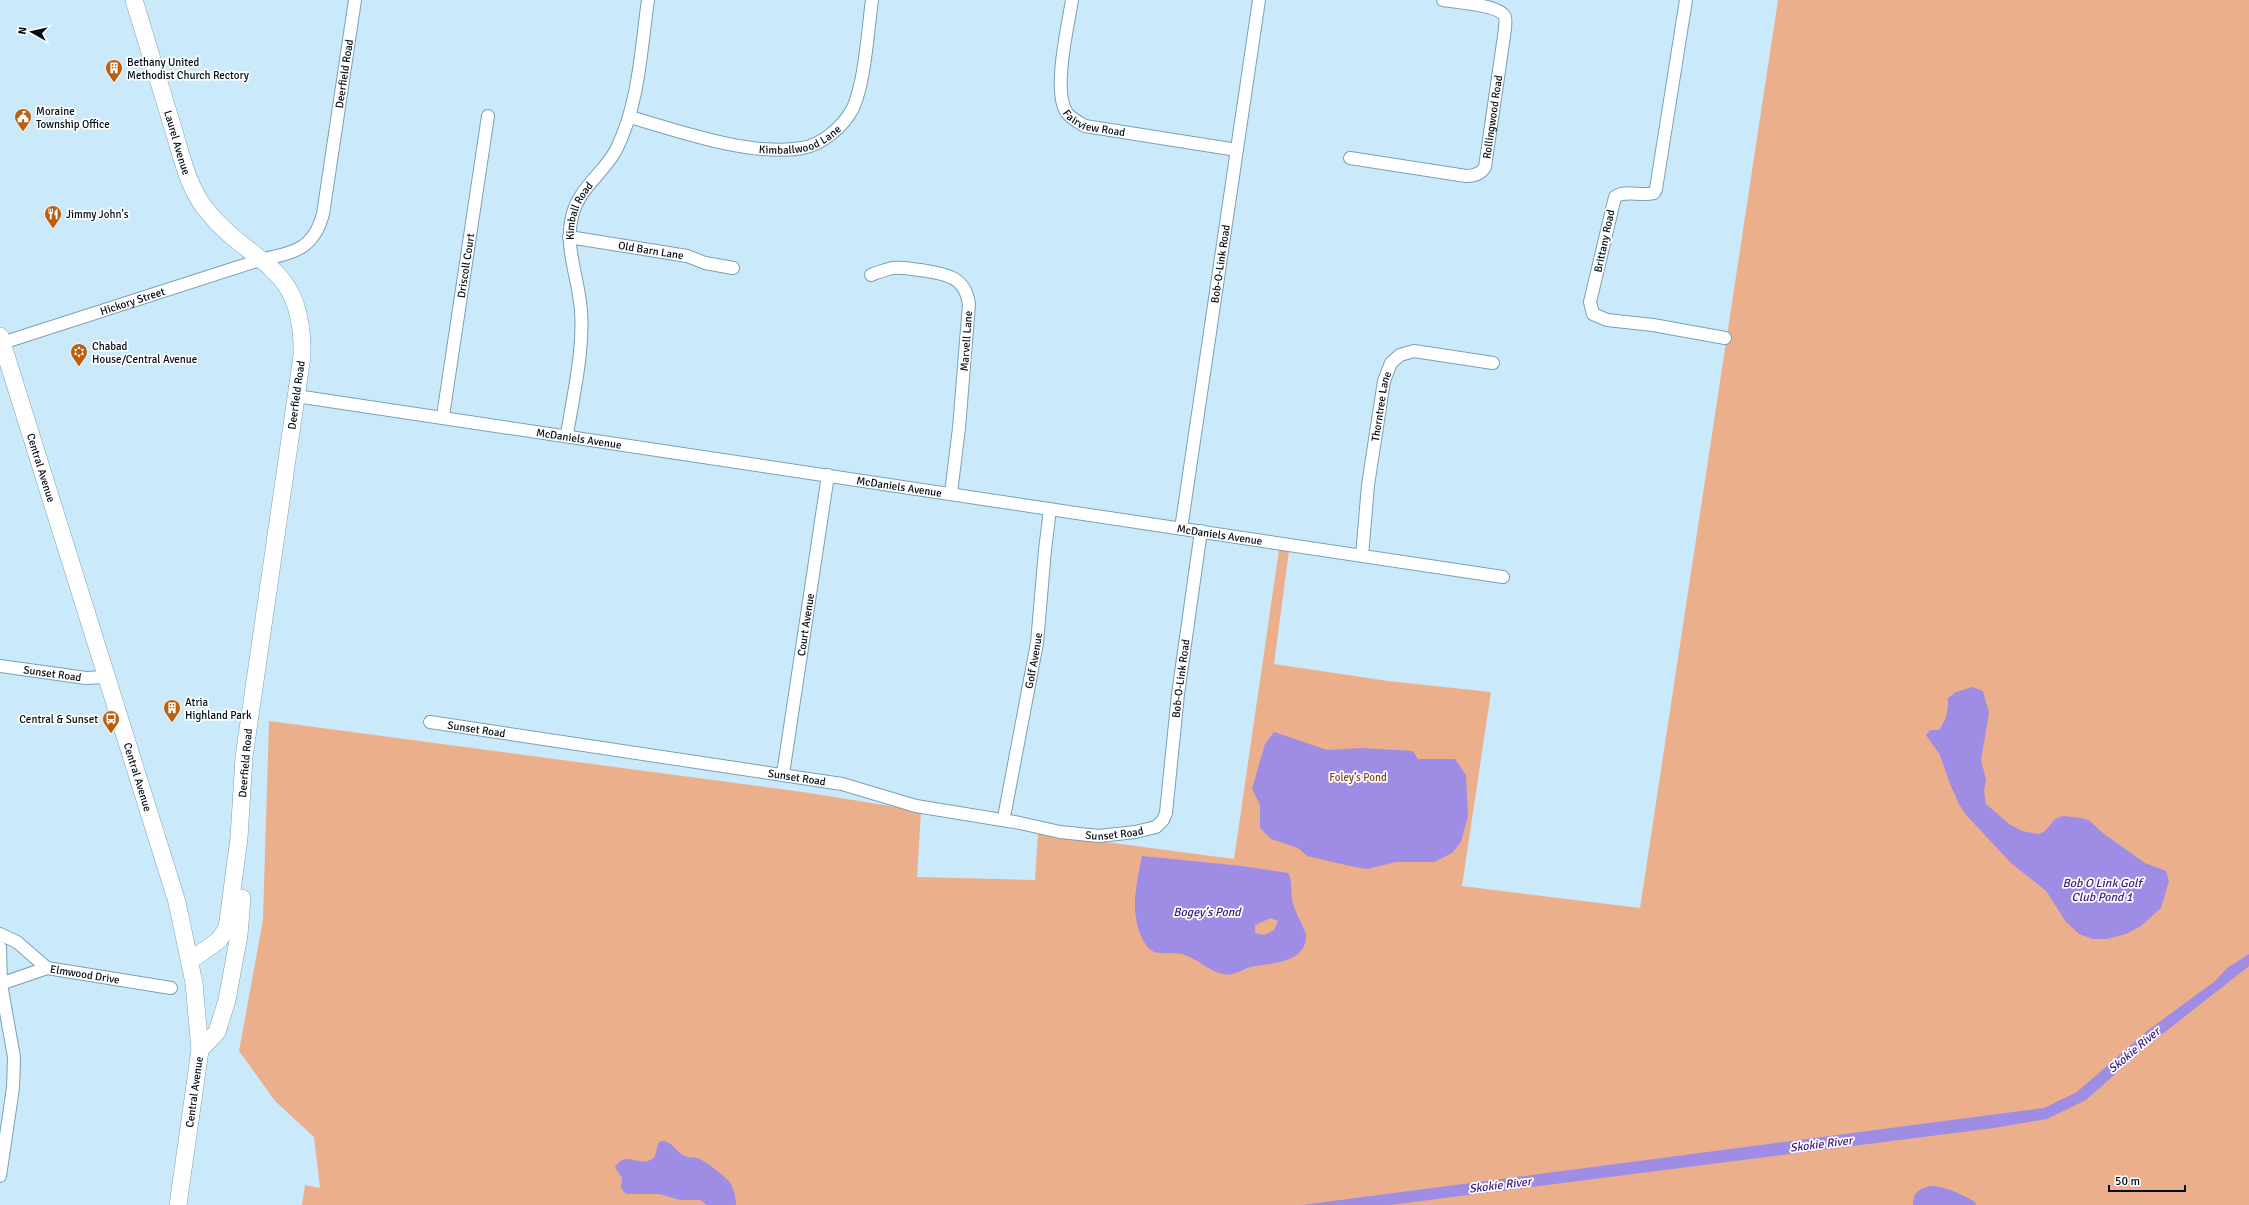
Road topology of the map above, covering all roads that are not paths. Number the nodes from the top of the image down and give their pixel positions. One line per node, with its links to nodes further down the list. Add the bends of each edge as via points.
1 (134, 0): 14 (street, Laurel Avenue, via 193,187 210,215)
2 (355, 0): 14 (street, Deerfield Road, via 320,225 304,246 284,255)
3 (648, 0): 10 (street, Kimball Road)
4 (872, 0): 10 (street, Kimballwood Lane, via 860,87 853,108 836,130 813,145 780,150 738,145)
5 (1072, 0): 11 (street, Fairview Road, via 1060,85 1064,108 1073,119 1084,126)
6 (1259, 0): 11 (street, Bob-O-Link Road)
7 (1443, 0): 12 (street, Rollingwood Road, via 1488,7 1505,17 1483,171 1474,176 1466,176)
8 (1686, 0): 17 (street, Brittany Road, via 1656,189 1649,195 1624,194 1614,197 1590,302 1593,314 1607,320)
9 (488, 116): 21 (street, Driscoll Court)
10 (630, 117): 13 (street, Kimball Road, via 616,150 582,194 573,212)
11 (1237, 150): 26 (street, Bob-O-Link Road)
12 (1350, 158)
13 (568, 237): 15 (street, Old Barn Lane, via 687,256 705,264); 22 (street, Kimball Road, via 581,312 580,346)
14 (263, 259): 18 (street, Hickory Street); 20 (street, Deerfield Road, via 286,285 300,316 303,333 302,356)
15 (733, 268)
16 (871, 275): 24 (street, Marvell Lane, via 894,268 946,274 960,282 968,296 959,428)
17 (1725, 338)
18 (1, 339): 31 (street, Central Avenue)
19 (1493, 363): 28 (street, Thorntree Lane, via 1414,351 1400,355 1391,363 1384,381 1368,485)
20 (296, 396): 21 (street, McDaniels Avenue); 36 (street, Deerfield Road, via 244,757)
21 (443, 416): 22 (street, McDaniels Avenue)
22 (567, 435): 23 (street, McDaniels Avenue)
23 (828, 475): 24 (street, McDaniels Avenue); 33 (street, Court Avenue)
24 (951, 493): 25 (street, McDaniels Avenue)
25 (1050, 508): 26 (street, McDaniels Avenue); 34 (street, Golf Avenue, via 1037,643)
26 (1181, 529): 27 (street, McDaniels Avenue)
27 (1201, 532): 28 (street, McDaniels Avenue); 35 (street, Bob-O-Link Road, via 1178,694 1166,814)
28 (1362, 556): 29 (street, McDaniels Avenue)
29 (1503, 577)
30 (0, 666): 31 (street, Sunset Road, via 86,678)
31 (105, 677): 39 (street, Central Avenue, via 177,902)
32 (430, 722): 33 (street, Sunset Road)
33 (783, 774): 35 (street, Sunset Road, via 842,784 916,806 1060,832 1115,835)
34 (1005, 812)
35 (1160, 825)
36 (239, 838): 39 (street, Deerfield Road, via 227,928 219,940); 43 (street, Deerfield Road, via 243,891 234,973 217,1032)
37 (0, 934): 40 (street, via 17,942)
38 (0, 947): 41 (street)
39 (190, 961): 43 (street, Central Avenue)
40 (47, 968): 41 (street, Elmwood Drive); 42 (street, Elmwood Drive)
41 (0, 984): 44 (street, via 14,1057 13,1088)
42 (171, 988)
43 (200, 1050): 45 (street, Central Avenue)
44 (0, 1176)
45 (178, 1205)

